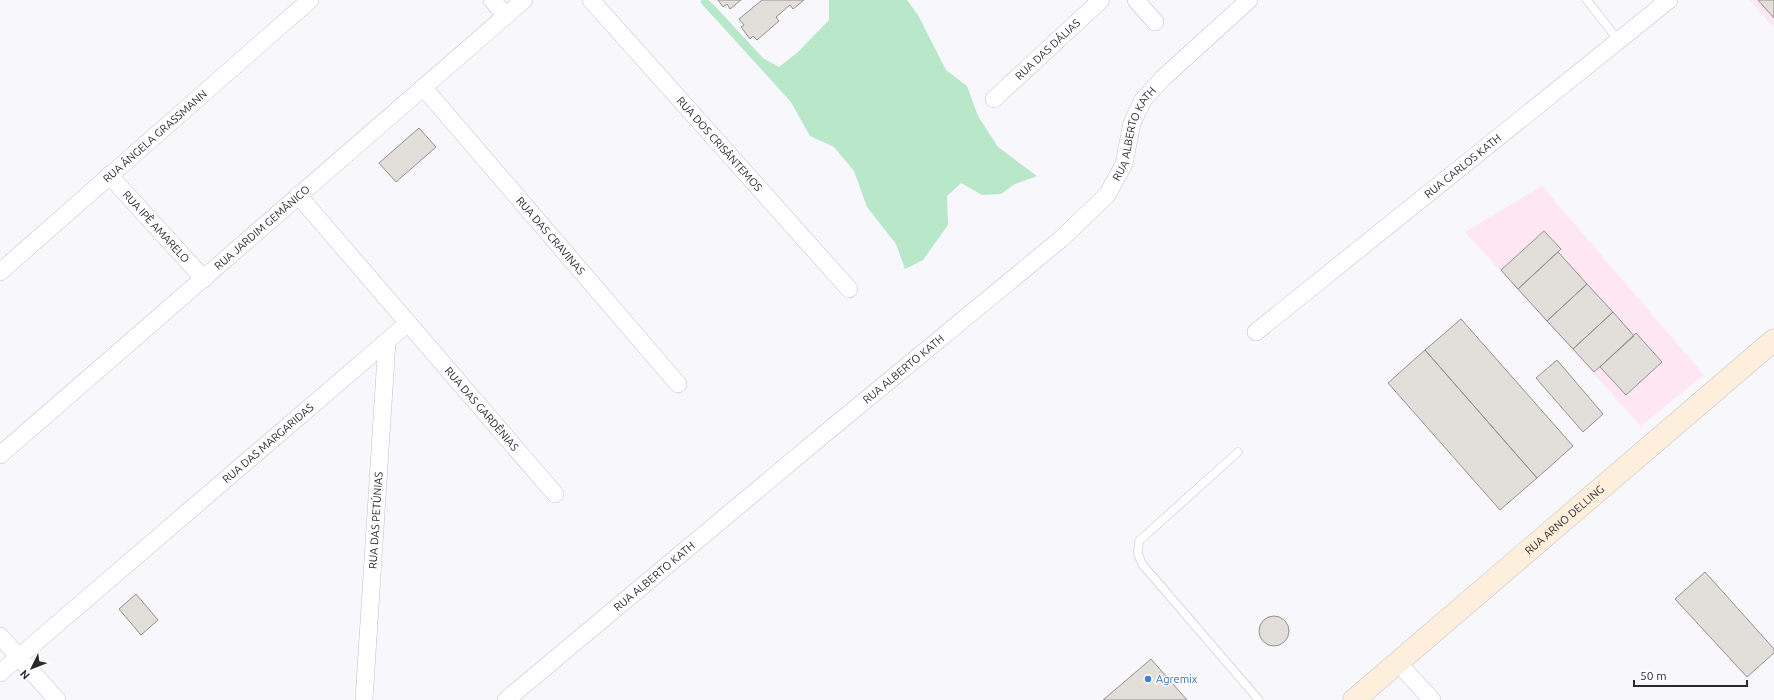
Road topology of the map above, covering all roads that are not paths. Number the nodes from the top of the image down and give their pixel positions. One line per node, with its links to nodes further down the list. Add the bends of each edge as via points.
1 (310, 0): 15 (street, RUA ÂNGELA GRASSMANN)
2 (492, 0): 10 (street)
3 (524, 0): 10 (street, RUA JARDIM GEMÂNICO)
4 (591, 0): 19 (street, RUA DOS CRISÂNTEMOS)
5 (1101, 0): 14 (street, RUA DAS DÁLIAS)
6 (1136, 0): 11 (street)
7 (1249, 0): 34 (street, RUA ALBERTO KATH, via 1163,78 1143,100 1132,123 1124,164 1107,195 1061,239)
8 (1587, 0): 12 (lane)
9 (1669, 0): 12 (street, RUA CARLOS KATH)
10 (506, 16): 13 (street, RUA JARDIM GEMÂNICO)
11 (1155, 22)
12 (1618, 40): 21 (street, RUA CARLOS KATH)
13 (423, 87): 16 (street, RUA JARDIM GEMÂNICO); 24 (street, RUA DAS CRAVINAS)
14 (994, 99)
15 (109, 175): 17 (street, RUA ÂNGELA GRASSMANN); 18 (street, RUA IPÊ AMARELO)
16 (298, 195): 18 (street, RUA JARDIM GEMÂNICO); 20 (street)
17 (0, 272)
18 (204, 279): 26 (street, RUA JARDIM GEMÂNICO)
19 (849, 289)
20 (408, 323): 23 (street, RUA DAS MARGARIDAS); 27 (street, RUA DAS GARDÊNIAS)
21 (1256, 332)
22 (1774, 340): 30 (street, RUA ARNO DELLING)
23 (387, 341): 29 (street, RUA DAS MARGARIDAS); 33 (street, RUA DAS PETÚNIAS)
24 (678, 384)
25 (1238, 452): 35 (lane, via 1139,540 1138,554 1142,564)
26 (0, 455)
27 (555, 494)
28 (0, 636): 29 (street)
29 (18, 657): 31 (street, RUA DAS MARGARIDAS); 32 (street)
30 (1398, 663): 36 (street, RUA ARNO DELLING); 37 (street)
31 (0, 673)
32 (57, 700)
33 (364, 700)
34 (506, 700)
35 (1258, 700)
36 (1354, 700)
37 (1432, 700)

